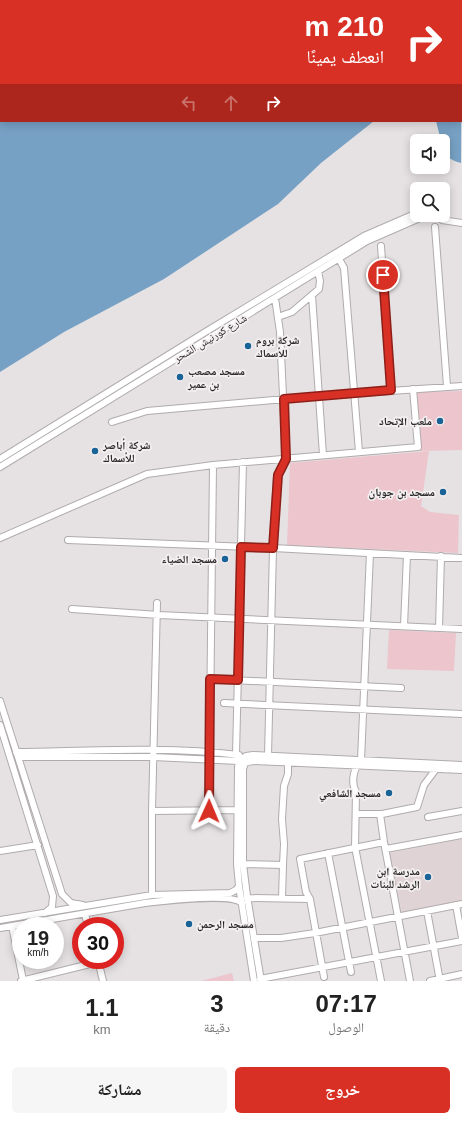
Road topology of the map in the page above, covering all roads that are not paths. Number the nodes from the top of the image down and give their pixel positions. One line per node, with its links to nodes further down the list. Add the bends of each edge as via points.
1 (410, 216): 12 (street, شارع كورنيش الشحر, via 364,236)
2 (410, 221): 7 (street, شارع كورنيش الشحر, via 367,241)
3 (450, 221): 4 (street)
4 (462, 223)
5 (436, 227): 14 (street)
6 (381, 246): 17 (street)
7 (339, 259): 8 (street, شارع كورنيش الشحر); 18 (street, via 344,268)
8 (318, 272): 9 (street, via 319,289); 10 (street, شارع كورنيش الشحر)
9 (312, 295): 11 (street, via 292,312); 19 (street)
10 (275, 298): 11 (street); 13 (street, شارع كورنيش الشحر)
11 (278, 317): 20 (street)
12 (207, 331): 13 (street); 21 (street, شارع كورنيش الشحر)
13 (211, 337): 23 (street, شارع كورنيش الشحر)
14 (447, 386): 15 (street); 16 (street)
15 (462, 386)
16 (413, 389): 17 (street); 24 (street, via 418,447)
17 (391, 390): 18 (street)
18 (354, 393): 19 (street); 24 (street)
19 (319, 396): 20 (street); 25 (street)
20 (284, 399): 22 (street, via 147,411); 27 (street)
21 (64, 418): 23 (street); 26 (street, شارع كورنيش الشحر)
22 (112, 422)
23 (69, 424): 30 (street, شارع كورنيش الشحر)
24 (359, 452): 25 (street)
25 (323, 455): 27 (street)
26 (0, 459)
27 (286, 459): 28 (street); 35 (street, via 278,475)
28 (243, 462): 29 (street); 34 (street)
29 (213, 465): 31 (street, via 147,474); 33 (street)
30 (0, 467)
31 (0, 538)
32 (68, 540): 33 (street)
33 (212, 545): 34 (street); 43 (street)
34 (241, 547): 35 (street); 44 (street)
35 (273, 548): 36 (street); 45 (street)
36 (370, 553): 37 (street); 46 (street)
37 (407, 555): 38 (street); 47 (street)
38 (441, 556): 39 (street); 48 (street)
39 (462, 558)
40 (157, 603): 42 (street)
41 (72, 609): 42 (street)
42 (157, 614): 43 (street); 63 (street)
43 (211, 617): 44 (street); 50 (street)
44 (239, 618): 45 (street); 51 (street)
45 (271, 620): 46 (street); 52 (street)
46 (367, 625): 47 (street); 53 (street)
47 (404, 626): 48 (street)
48 (439, 628): 49 (street)
49 (462, 629)
50 (210, 679): 51 (street); 64 (street)
51 (238, 680): 52 (street); 57 (street)
52 (270, 682): 53 (street); 58 (street)
53 (364, 686): 54 (street); 59 (street)
54 (401, 688)
55 (0, 701): 62 (street)
56 (224, 703): 57 (street)
57 (238, 704): 58 (street); 66 (street)
58 (269, 705): 59 (street); 65 (street)
59 (363, 710): 60 (street); 68 (street)
60 (462, 714)
61 (0, 726): 80 (street)
62 (17, 754): 63 (street); 79 (street)
63 (154, 754): 64 (street); 73 (street)
64 (210, 756): 66 (street); 74 (street)
65 (268, 756): 66 (street); 68 (street)
66 (238, 758): 72 (street)
67 (288, 762): 68 (street); 88 (street, via 252,761 244,765); 89 (street, via 282,819)
68 (359, 762): 69 (street); 70 (street); 76 (street, via 353,773)
69 (462, 765)
70 (436, 769): 71 (street); 77 (street, via 424,785 417,807)
71 (462, 770)
72 (237, 810): 74 (street); 90 (street)
73 (152, 811): 74 (street); 92 (street)
74 (209, 811)
75 (462, 811): 78 (street)
76 (356, 814): 77 (street); 84 (street)
77 (380, 814): 82 (street)
78 (428, 817)
79 (41, 828): 80 (street); 91 (street)
80 (34, 830): 83 (street)
81 (462, 835): 85 (street)
82 (384, 842): 84 (street); 85 (street)
83 (38, 845): 86 (street); 93 (street)
84 (355, 847): 87 (street); 111 (street)
85 (386, 850): 109 (street)
86 (0, 851)
87 (328, 853): 97 (street, via 300,859 306,892); 114 (street)
88 (243, 864): 89 (street); 95 (street)
89 (283, 865): 96 (street)
90 (239, 886): 94 (street, via 230,893); 99 (street)
91 (62, 894): 100 (street, via 71,903); 101 (street)
92 (152, 895): 94 (street); 100 (street)
93 (53, 896): 101 (street); 103 (street, via 52,907)
94 (214, 896): 99 (street, via 233,899); 104 (street, via 168,900)
95 (247, 898): 96 (street); 99 (street)
96 (282, 898): 97 (street)
97 (310, 899): 115 (street)
98 (459, 904): 102 (street); 117 (street)
99 (244, 905): 116 (street); 129 (street)
100 (86, 906): 101 (street)
101 (62, 910): 103 (street); 105 (street); 106 (street)
102 (427, 911): 109 (street); 118 (street)
103 (43, 914): 110 (street)
104 (85, 914): 105 (street); 108 (street)
105 (70, 916): 107 (street)
106 (57, 917)
107 (64, 917)
108 (86, 917)
109 (398, 917): 111 (street); 119 (street)
110 (0, 920)
111 (370, 922): 114 (street); 120 (street)
112 (12, 926): 113 (street)
113 (0, 928)
114 (342, 928): 115 (street); 121 (street)
115 (315, 933): 116 (street, via 281,938); 122 (street)
116 (254, 938): 129 (street)
117 (462, 939): 118 (street)
118 (433, 946): 119 (street); 130 (street)
119 (405, 951): 120 (street); 134 (street)
120 (377, 956): 121 (street); 133 (street)
121 (349, 962): 122 (street); 126 (street)
122 (322, 967): 128 (street); 129 (street)
123 (72, 968): 131 (street)
124 (20, 969): 131 (street)
125 (100, 969): 132 (street)
126 (351, 972)
127 (462, 974): 130 (street)
128 (324, 977)
129 (259, 980)
130 (440, 980): 135 (street)
131 (22, 981)
132 (103, 981)
133 (382, 981)
134 (410, 981)
135 (430, 981)

